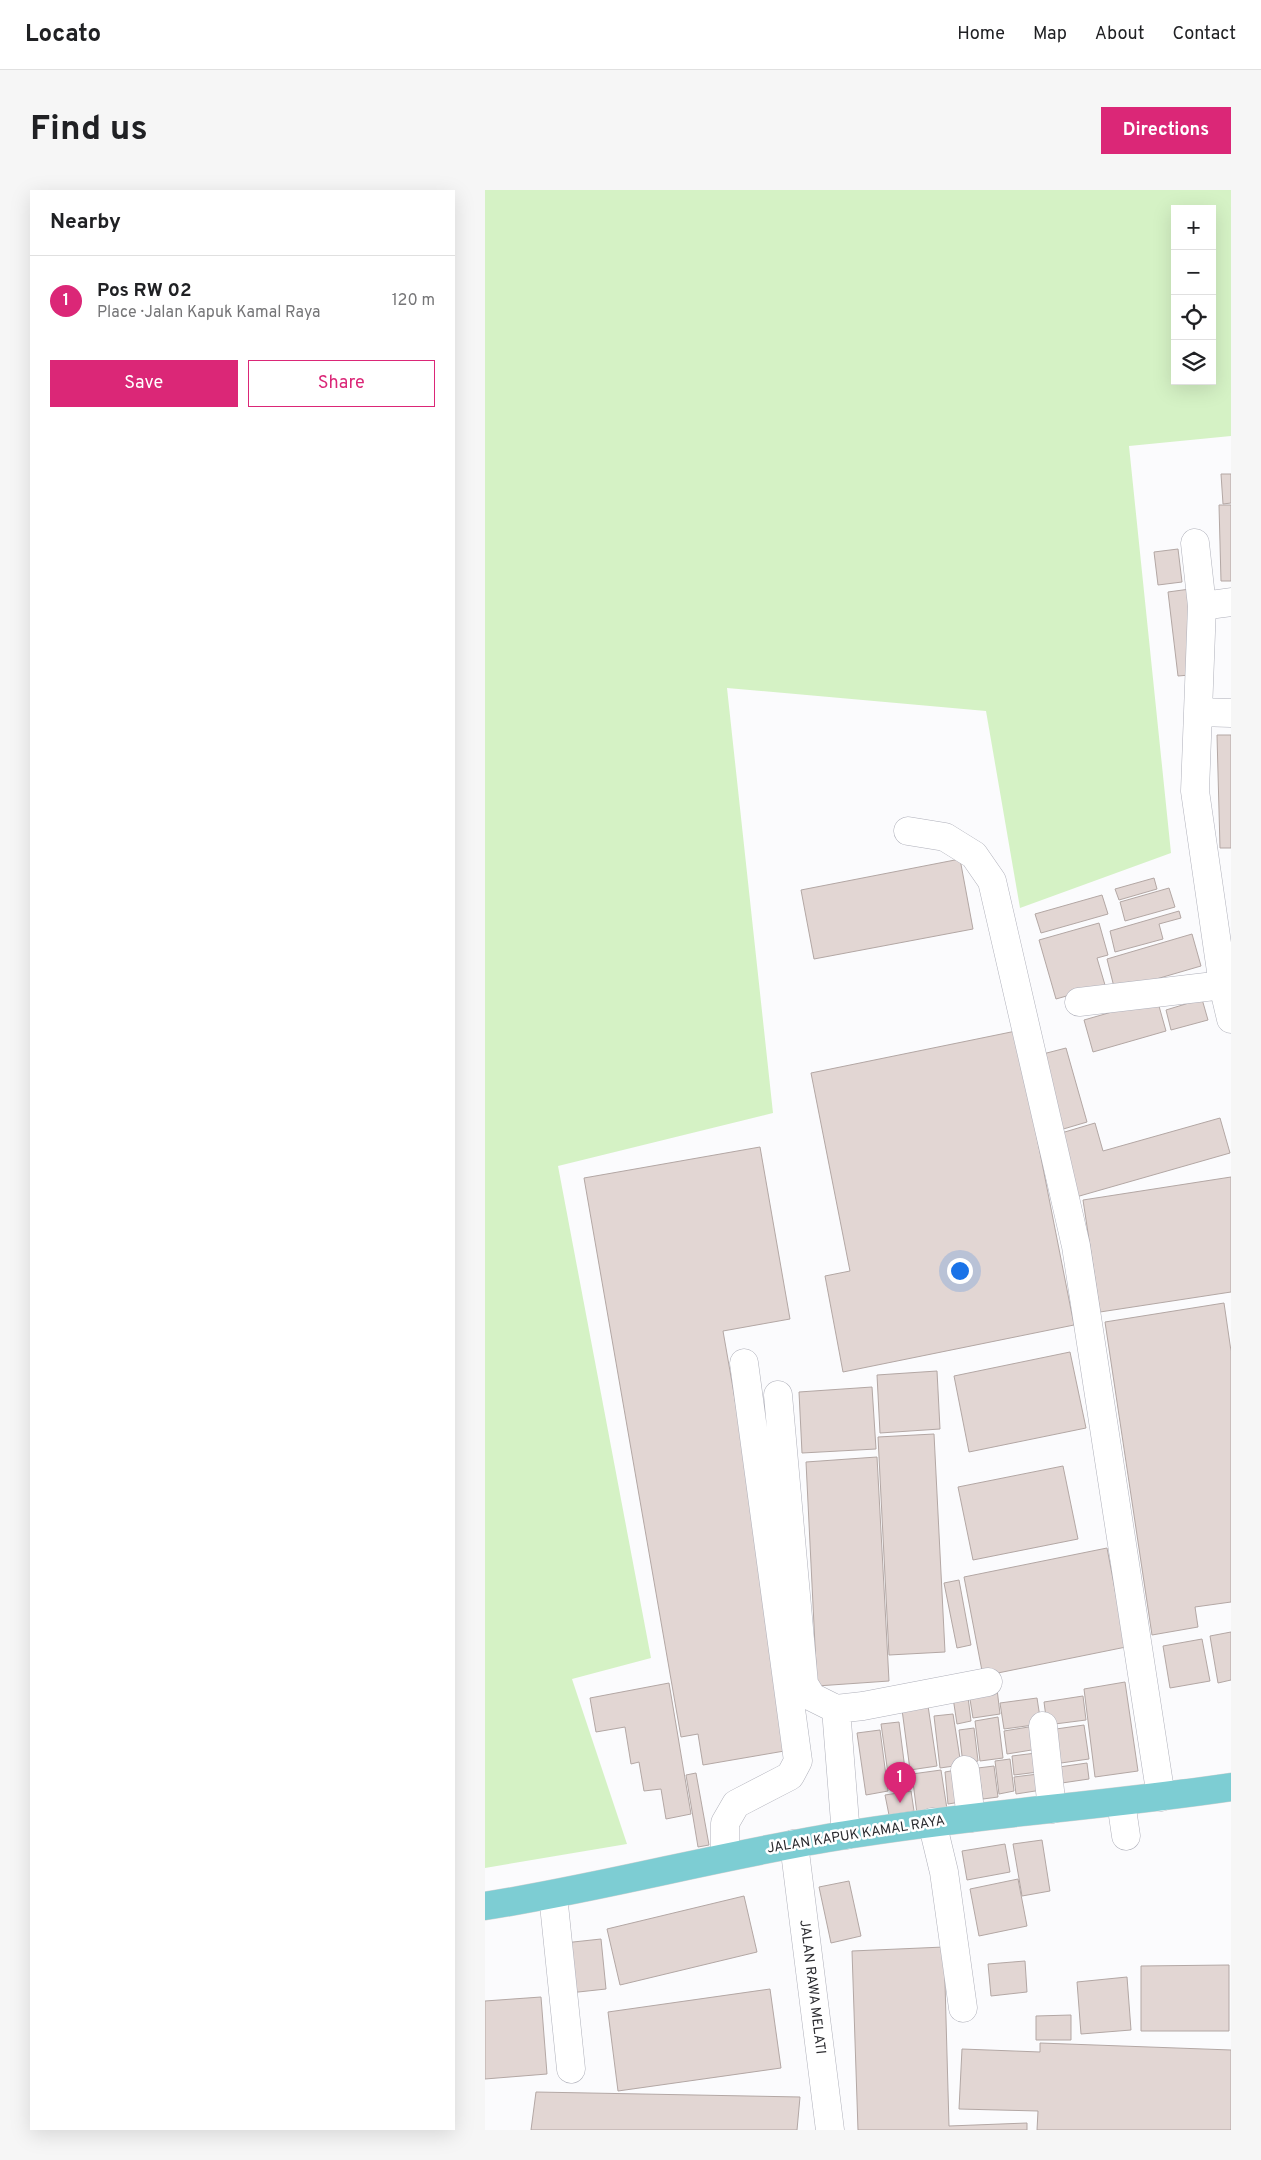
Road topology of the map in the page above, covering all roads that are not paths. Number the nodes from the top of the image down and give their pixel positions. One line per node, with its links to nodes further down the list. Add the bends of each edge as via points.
1 (1195, 543): 3 (lane)
2 (1231, 602): 3 (lane)
3 (1202, 606): 4 (lane)
4 (1197, 712): 5 (lane); 7 (lane, via 1195,790)
5 (1231, 713)
6 (908, 831): 17 (lane, via 945,837 974,855 992,881 1076,1246)
7 (1223, 986): 8 (lane); 9 (lane)
8 (1079, 1002)
9 (1231, 1019)
10 (744, 1363): 25 (lane, via 798,1761 790,1776 736,1804 725,1823)
11 (778, 1395): 13 (lane, via 804,1684 812,1698)
12 (988, 1682): 13 (lane)
13 (836, 1709): 22 (lane)
14 (1043, 1726): 19 (lane)
15 (965, 1770): 20 (lane)
16 (1231, 1787): 17 (main road, JALAN KAPUK KAMAL RAYA)
17 (1161, 1797): 18 (main road, JALAN KAPUK KAMAL RAYA)
18 (1121, 1802): 19 (main road, JALAN KAPUK KAMAL RAYA); 23 (lane)
19 (1052, 1809): 20 (main road, JALAN KAPUK KAMAL RAYA)
20 (971, 1818): 21 (main road, JALAN KAPUK KAMAL RAYA)
21 (932, 1822): 22 (main road, JALAN KAPUK KAMAL RAYA); 28 (lane, via 944,1872)
22 (846, 1835): 24 (main road, JALAN KAPUK KAMAL RAYA)
23 (1126, 1836)
24 (794, 1844): 25 (main road, JALAN KAPUK KAMAL RAYA); 30 (lane, JALAN RAWA MELATI)
25 (725, 1856): 26 (main road, JALAN KAPUK KAMAL RAYA)
26 (553, 1896): 27 (main road, JALAN KAPUK KAMAL RAYA); 29 (lane)
27 (485, 1906)
28 (963, 2008)
29 (571, 2070)
30 (830, 2130)

